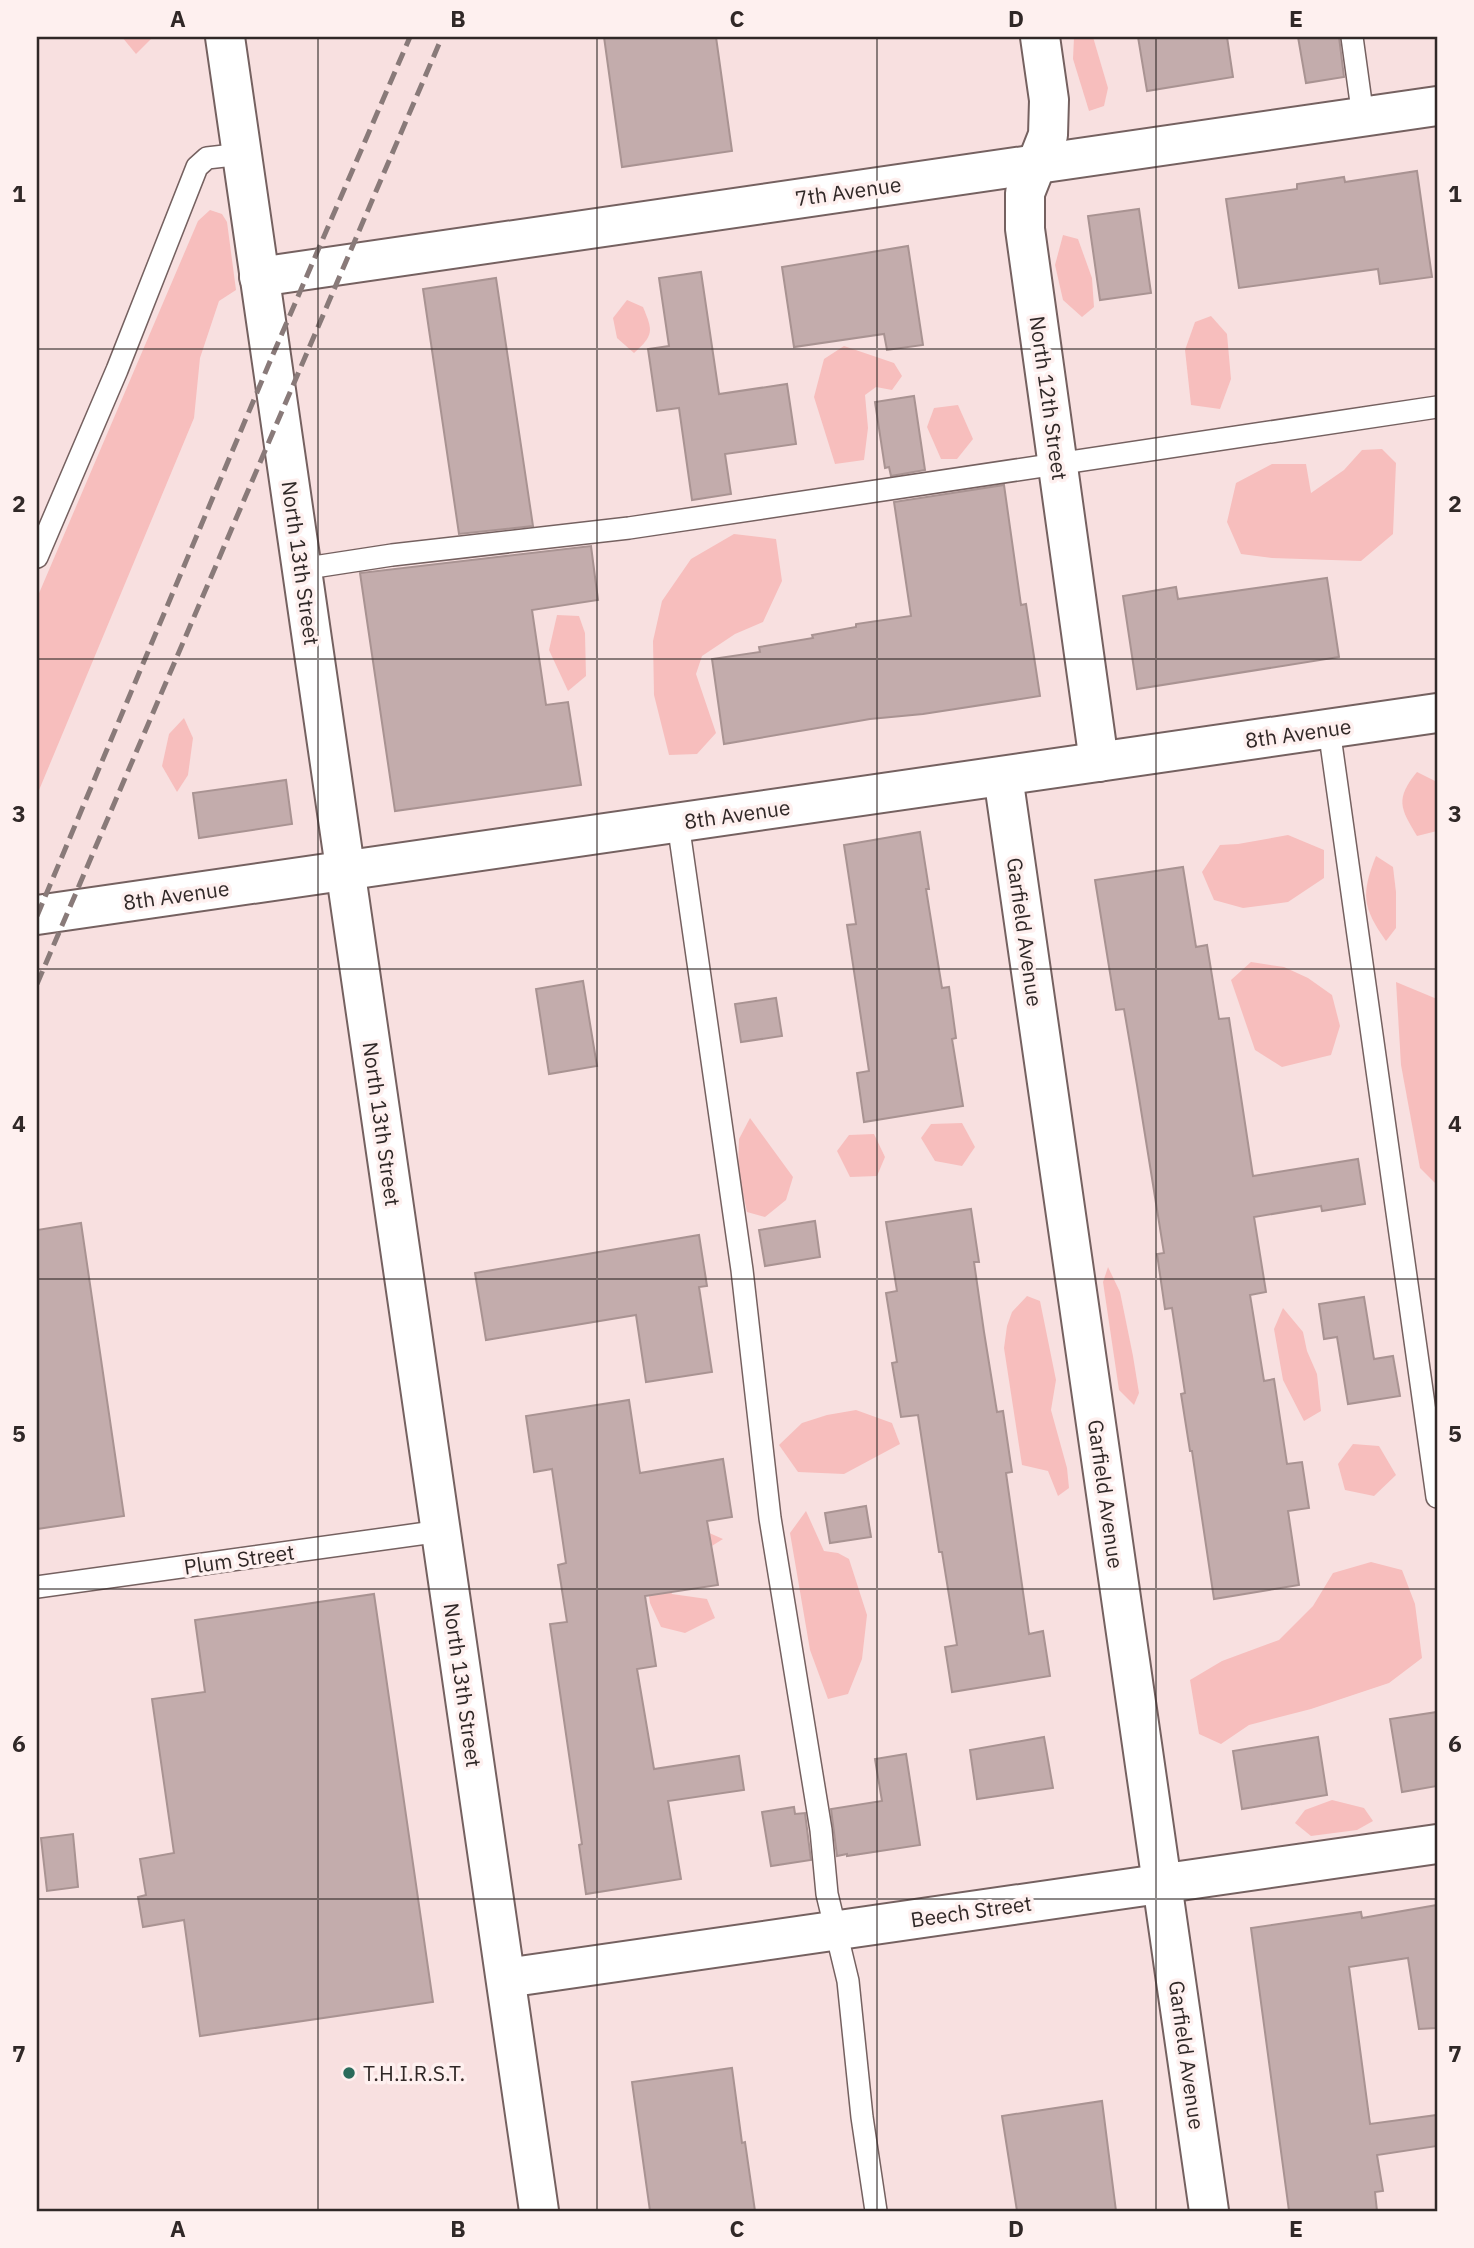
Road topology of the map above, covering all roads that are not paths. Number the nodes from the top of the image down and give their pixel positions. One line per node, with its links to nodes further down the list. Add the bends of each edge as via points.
1 (225, 37): 6 (street, North 13th Street)
2 (1040, 37): 7 (street, North 12th Street, via 1049,100 1048,135)
3 (1352, 37): 5 (lane)
4 (1437, 106): 5 (street, 7th Avenue)
5 (1363, 117): 7 (street, 7th Avenue)
6 (242, 154): 8 (street, North 13th Street); 11 (lane, via 207,158 197,167)
7 (1037, 164): 8 (street, 7th Avenue); 10 (street, North 12th Street, via 1025,193 1025,229)
8 (260, 277): 12 (street, North 13th Street)
9 (1437, 407): 10 (lane)
10 (1058, 463): 12 (lane, via 629,528); 15 (street, North 12th Street)
11 (37, 557)
12 (302, 569): 18 (street, North 13th Street)
13 (1437, 713): 14 (street, 8th Avenue)
14 (1329, 729): 15 (street, 8th Avenue); 20 (lane)
15 (1100, 762): 16 (street, 8th Avenue)
16 (1003, 776): 17 (street, 8th Avenue); 24 (street, Garfield Avenue)
17 (678, 823): 18 (street, 8th Avenue); 25 (lane, via 742,1270 770,1518)
18 (345, 872): 19 (street, 8th Avenue); 21 (street, North 13th Street)
19 (37, 915)
20 (1437, 1497)
21 (441, 1531): 22 (lane, Plum Street); 26 (street, North 13th Street)
22 (37, 1587)
23 (1437, 1844): 24 (street, Beech Street)
24 (1162, 1883): 25 (street, Beech Street); 29 (street, Garfield Avenue)
25 (836, 1930): 26 (street, Beech Street); 28 (lane, via 848,1981)
26 (506, 1978): 27 (street, North 13th Street)
27 (540, 2211)
28 (876, 2211)
29 (1209, 2211)

